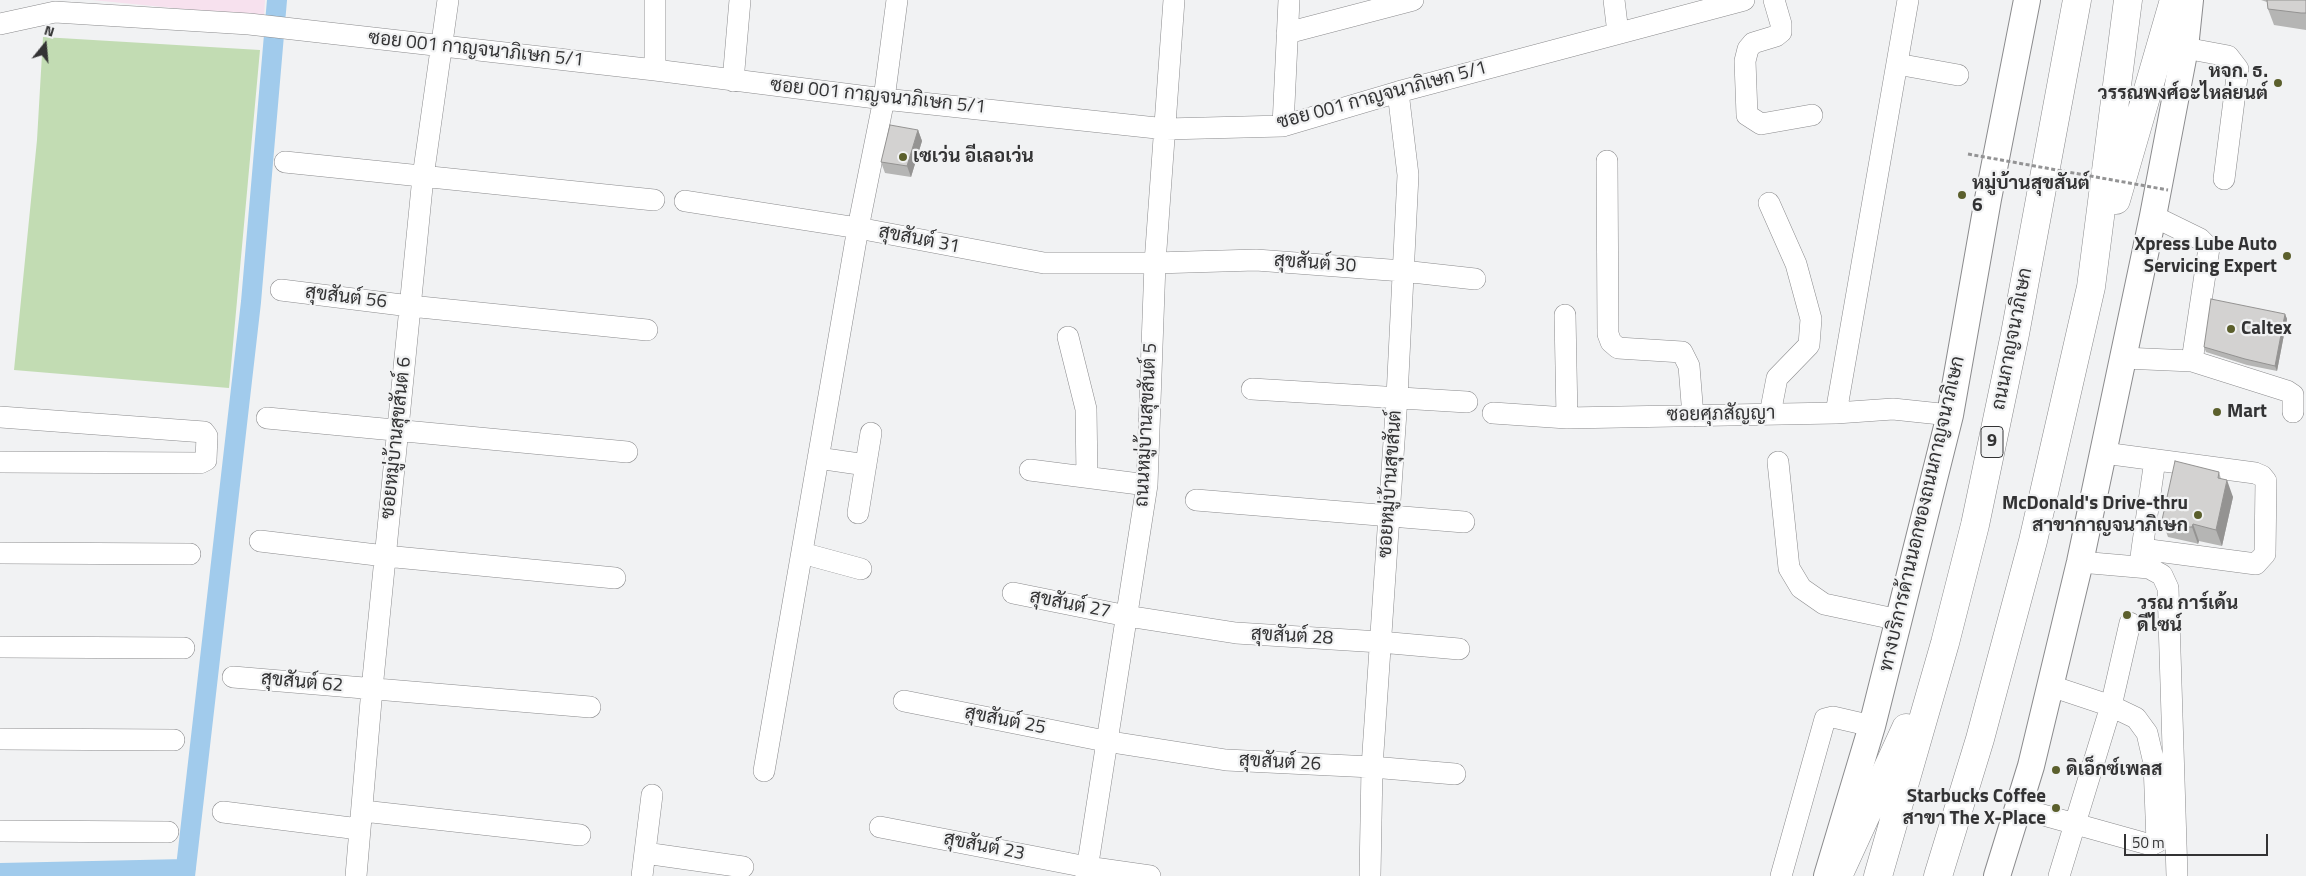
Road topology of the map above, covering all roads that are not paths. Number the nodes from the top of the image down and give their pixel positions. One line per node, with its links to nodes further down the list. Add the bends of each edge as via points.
1 (448, 0): 20 (street, ซอยหมู่บ้านสุขสันต์ 6)
2 (654, 0): 23 (street)
3 (740, 0): 25 (street)
4 (897, 0): 27 (street)
5 (1174, 0): 30 (street, ถนนหมู่บ้านสุขสันต์ 5)
6 (1289, 0): 18 (street)
7 (1413, 0): 18 (street)
8 (1614, 0): 19 (street)
9 (1744, 0): 19 (street, ซอย 001 กาญจนาภิเษก 5/1)
10 (1774, 0): 28 (street, via 1781,32 1753,43 1748,49 1747,115 1760,124)
11 (1908, 0): 22 (street)
12 (2027, 0): 58 (main road, ทางบริการด้านนอกของถนนกาญจนาภิเษก)
13 (2077, 0): 93 (highway, ถนนกาญจนาภิเษก / 9, via 2013,344 1975,525)
14 (2128, 0): 43 (highway)
15 (2174, 0): 43 (highway)
16 (2190, 0): 21 (main road)
17 (0, 24): 20 (street, ซอย 001 กาญจนาภิเษก 5/1, via 55,12 250,24)
18 (1287, 33): 29 (street)
19 (1618, 33): 26 (street, ซอย 001 กาญจนาภิเษก 5/1)
20 (441, 46): 23 (street, ซอย 001 กาญจนาภิเษก 5/1); 33 (street, ซอยหมู่บ้านสุขสันต์ 6)
21 (2186, 48): 34 (street, via 2228,56 2238,69); 38 (main road)
22 (1897, 64): 24 (street); 55 (street)
23 (655, 70): 25 (street, ซอย 001 กาญจนาภิเษก 5/1)
24 (1958, 74)
25 (733, 81): 27 (street, ซอย 001 กาญจนาภิเษก 5/1)
26 (1398, 92): 29 (street, ซอย 001 กาญจนาภิเษก 5/1); 41 (street, ซอยหมู่บ้านสุขสันต์, via 1408,175)
27 (884, 99): 30 (street, ซอย 001 กาญจนาภิเษก 5/1); 39 (street)
28 (1812, 115)
29 (1283, 126): 30 (street, ซอย 001 กาญจนาภิเษก 5/1)
30 (1166, 129): 40 (street, ถนนหมู่บ้านสุขสันต์ 5)
31 (1607, 161): 59 (street, via 1608,334 1618,348 1682,352 1689,366)
32 (284, 162): 33 (street)
33 (423, 177): 35 (street); 45 (street, ซอยหมู่บ้านสุขสันต์ 6)
34 (2224, 179)
35 (654, 200)
36 (685, 200): 39 (street, สุขสันต์ 31)
37 (1769, 203): 57 (street, via 1796,264 1811,319 1809,345 1778,378)
38 (2153, 216): 49 (main road); 50 (street, via 2200,239 2209,248)
39 (858, 228): 40 (street, สุขสันต์ 31, via 1044,263); 67 (street)
40 (1154, 263): 41 (street, สุขสันต์ 30, via 1256,260); 74 (street, ถนนหมู่บ้านสุขสันต์ 5)
41 (1404, 271): 42 (street, สุขสันต์ 30); 52 (street, ซอยหมู่บ้านสุขสันต์)
42 (1475, 279)
43 (2091, 287): 130 (highway, via 2033,541 1980,739)
44 (282, 290): 45 (street, สุขสันต์ 56)
45 (410, 306): 47 (street, สุขสันต์ 56); 63 (street, ซอยหมู่บ้านสุขสันต์ 6)
46 (1565, 315): 62 (street)
47 (647, 330)
48 (1068, 337): 73 (street, via 1086,409)
49 (2124, 358): 50 (street); 66 (main road)
50 (2192, 361): 54 (street, via 2287,390 2293,395)
51 (1252, 389): 52 (street)
52 (1397, 397): 53 (street); 77 (street, ซอยหมู่บ้านสุขสันต์)
53 (1467, 402)
54 (2293, 412)
55 (1836, 413): 57 (street, ซอยศุภสัญญา); 58 (street, ซอยศุภสัญญา, via 1893,409)
56 (1492, 414): 62 (street, ซอยศุภสัญญา)
57 (1770, 414): 59 (street, ซอยศุภสัญญา)
58 (1950, 414): 90 (main road, ทางบริการด้านนอกของถนนกาญจนาภิเษก)
59 (1693, 416): 62 (street, ซอยศุภสัญญา)
60 (0, 417): 69 (street, via 204,432 207,436 206,460 200,463)
61 (267, 418): 63 (street)
62 (1567, 418)
63 (398, 430): 65 (street); 83 (street, ซอยหมู่บ้านสุขสันต์ 6)
64 (871, 433): 71 (street)
65 (627, 452)
66 (2104, 453): 68 (street); 85 (main road)
67 (818, 458): 71 (street); 81 (street)
68 (2155, 460): 84 (street); 84 (street, via 2255,472 2262,476 2266,481 2265,554 2256,564)
69 (0, 462)
70 (1778, 462): 90 (street, via 1789,568 1800,588 1824,604)
71 (866, 465): 76 (street)
72 (1030, 470): 73 (street)
73 (1087, 477): 74 (street)
74 (1147, 485): 89 (street, ถนนหมู่บ้านสุขสันต์ 5)
75 (1196, 500): 77 (street)
76 (858, 513)
77 (1388, 516): 78 (street); 92 (street, ซอยหมู่บ้านสุขสันต์)
78 (1464, 522)
79 (260, 541): 83 (street)
80 (0, 553): 82 (street)
81 (802, 553): 86 (street); 108 (street)
82 (190, 554)
83 (385, 556): 87 (street); 99 (street, ซอยหมู่บ้านสุขสันต์ 6)
84 (2141, 558): 85 (street); 133 (street, via 2149,568 2162,575 2168,588)
85 (2080, 562): 98 (main road)
86 (861, 568)
87 (615, 578)
88 (1013, 593): 89 (street, สุขสันต์ 27)
89 (1127, 616): 92 (street, สุขสันต์ 28, via 1236,633); 106 (street, ถนนหมู่บ้านสุขสันต์ 5)
90 (1899, 620): 103 (main road, ทางบริการด้านนอกของถนนกาญจนาภิเษก)
91 (2130, 623): 101 (street)
92 (1380, 642): 96 (street, สุขสันต์ 28); 107 (street, ซอยหมู่บ้านสุขสันต์)
93 (1945, 643): 128 (highway); 129 (highway, ถนนกาญจนาภิเษก / 9)
94 (0, 647): 95 (street)
95 (184, 648)
96 (1459, 650)
97 (233, 677): 99 (street, สุขสันต์ 62)
98 (2051, 686): 101 (street); 111 (main road)
99 (372, 689): 102 (street, สุขสันต์ 62); 113 (street, ซอยหมู่บ้านสุขสันต์ 6)
100 (904, 701): 106 (street, สุขสันต์ 25)
101 (2112, 706): 114 (street); 114 (street, via 2136,718 2147,733 2154,763 2158,842 2151,844)
102 (590, 707)
103 (1872, 726): 126 (street, via 1833,717 1826,719); 127 (main road, ทางบริการด้านนอกของถนนกาญจนาภิเษก)
104 (0, 739): 105 (street)
105 (174, 740)
106 (1105, 740): 107 (street, สุขสันต์ 26, via 1226,760); 121 (street, ถนนหมู่บ้านสุขสันต์ 5)
107 (1372, 767): 109 (street, สุขสันต์ 26); 125 (street, ซอยหมู่บ้านสุขสันต์)
108 (764, 771)
109 (1455, 774)
110 (652, 795): 119 (street)
111 (2018, 808): 114 (street); 131 (main road)
112 (223, 812): 113 (street)
113 (361, 820): 118 (street); 122 (street, ซอยหมู่บ้านสุขสันต์ 6)
114 (2076, 824): 132 (street)
115 (880, 827): 121 (street, สุขสันต์ 23)
116 (0, 831): 117 (street)
117 (168, 832)
118 (580, 835)
119 (645, 853): 120 (street); 123 (street)
120 (743, 867)
121 (1087, 871): 124 (street, สุขสันต์ 23)
122 (356, 876)
123 (642, 876)
124 (1150, 876)
125 (1370, 876)
126 (1781, 876)
127 (1826, 876)
128 (1838, 876)
129 (1878, 876)
130 (1938, 876)
131 (1997, 876)
132 (2059, 876)
133 (2177, 876)

